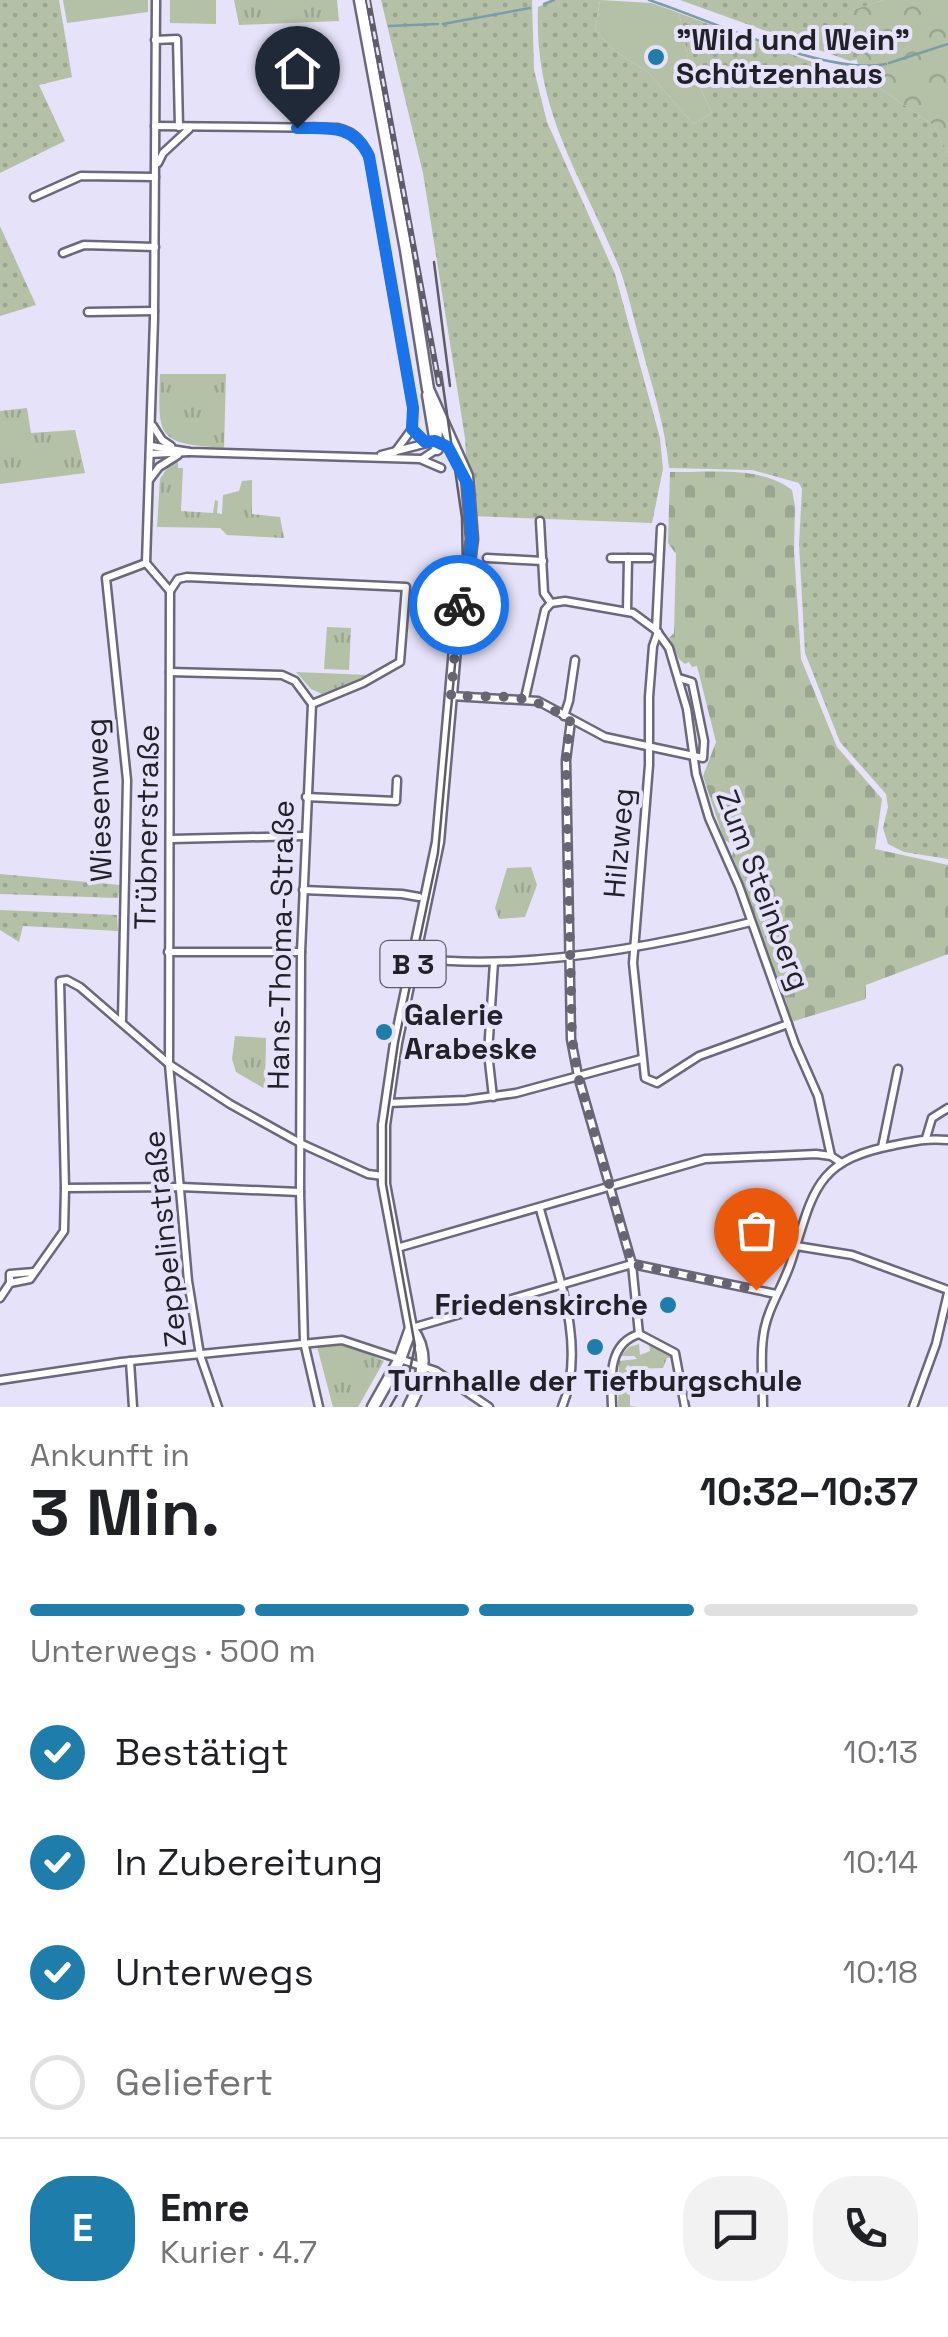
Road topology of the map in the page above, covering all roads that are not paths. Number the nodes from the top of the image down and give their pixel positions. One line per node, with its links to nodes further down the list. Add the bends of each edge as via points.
1 (156, 0): 3 (street)
2 (360, 0): 13 (main road, B 3)
3 (155, 40): 4 (street); 5 (street, via 178,39)
4 (156, 126): 5 (street); 7 (street)
5 (179, 127): 6 (street)
6 (192, 127): 7 (street, via 164,153); 16 (street, via 338,128 364,145)
7 (155, 173): 8 (street, via 81,176); 9 (street)
8 (34, 197)
9 (155, 248): 10 (street, via 84,245); 11 (street)
10 (63, 253)
11 (154, 311): 12 (street); 15 (street)
12 (88, 312)
13 (428, 390): 14 (main road, B 3); 17 (main road, B 3)
14 (440, 420): 17 (street); 25 (main road, B 3)
15 (152, 425): 18 (street); 19 (street)
16 (412, 429): 17 (street); 20 (street)
17 (434, 444): 20 (street); 22 (street); 25 (main road, B 3, via 450,450)
18 (151, 450): 19 (street); 24 (street)
19 (178, 452): 21 (street); 24 (street)
20 (395, 452): 21 (street)
21 (375, 456): 22 (street)
22 (420, 459): 23 (street)
23 (441, 468)
24 (150, 480): 33 (street)
25 (468, 485): 41 (main road, B 3, via 472,539)
26 (540, 521): 32 (street)
27 (661, 528): 37 (street, Zum Steinberg)
28 (487, 558): 32 (street)
29 (611, 558): 30 (street)
30 (628, 558): 31 (street); 36 (street)
31 (650, 558)
32 (543, 562): 35 (street, via 544,594)
33 (146, 563): 34 (street); 60 (street, Wiesenweg, via 106,578 127,780)
34 (170, 591): 39 (street, Trübnerstraße); 43 (street, via 187,577 406,587 400,662)
35 (551, 602): 36 (street); 42 (street)
36 (627, 611): 37 (street)
37 (657, 631): 40 (street, Zum Steinberg); 45 (street, Hilzweg)
38 (575, 660): 44 (street)
39 (170, 672): 43 (street, via 282,674); 50 (street, Trübnerstraße)
40 (679, 678): 46 (street, Zum Steinberg); 46 (street, via 692,682 704,741 704,757)
41 (451, 696): 42 (street); 58 (main road, B 3, via 438,842)
42 (525, 698): 44 (street)
43 (312, 704): 48 (street, Hans-Thoma-Straße)
44 (567, 718): 45 (street); 57 (street)
45 (648, 748): 46 (street); 54 (street, Hilzweg)
46 (693, 759): 53 (street, Zum Steinberg)
47 (398, 780): 48 (street, via 396,801)
48 (306, 798): 49 (street, Hans-Thoma-Straße)
49 (304, 836): 50 (street); 51 (street, Hans-Thoma-Straße)
50 (171, 839): 55 (street, Trübnerstraße)
51 (303, 890): 52 (street); 56 (street, Hans-Thoma-Straße)
52 (419, 897)
53 (750, 922): 54 (street); 61 (street, Zum Steinberg)
54 (634, 945): 57 (street); 62 (street, Hilzweg)
55 (168, 952): 56 (street); 63 (street, Trübnerstraße)
56 (301, 952): 71 (street, Hans-Thoma-Straße)
57 (568, 956): 59 (street); 65 (street)
58 (414, 958): 59 (street); 67 (main road, B 3)
59 (494, 962): 66 (street, via 488,1047)
60 (122, 1022): 63 (street); 77 (street, via 80,987 62,980 58,986)
61 (788, 1024): 62 (street, via 699,1056 657,1083 647,1080); 73 (street, Zum Steinberg, via 822,1106)
62 (641, 1059): 65 (street)
63 (169, 1064): 71 (street); 76 (street, Zeppelinstraße)
64 (898, 1069): 72 (street)
65 (578, 1076): 66 (street); 78 (street)
66 (494, 1097): 67 (street)
67 (387, 1103): 75 (main road, B 3)
68 (948, 1108): 69 (street, via 933,1116)
69 (926, 1138): 70 (street); 72 (street)
70 (948, 1140)
71 (302, 1144): 75 (street); 79 (street, Hans-Thoma-Straße)
72 (882, 1146): 74 (street)
73 (831, 1156): 74 (street); 78 (street, via 705,1160)
74 (840, 1162): 81 (street, via 802,1219)
75 (383, 1176): 82 (main road, B 3)
76 (182, 1187): 77 (street); 79 (street); 91 (street, Zeppelinstraße)
77 (65, 1188): 87 (street, via 64,1231 30,1279 10,1283)
78 (610, 1188): 80 (street); 83 (street)
79 (300, 1192): 90 (street, Hans-Thoma-Straße)
80 (540, 1209): 82 (street); 84 (street)
81 (796, 1246): 85 (street, via 852,1255); 86 (street)
82 (396, 1248): 88 (main road, B 3)
83 (632, 1264): 84 (street); 86 (street); 89 (street)
84 (560, 1286): 88 (street); 102 (street, via 572,1374)
85 (948, 1292): 106 (street)
86 (776, 1294): 105 (street, via 762,1337)
87 (0, 1298)
88 (411, 1328): 92 (main road); 94 (main road, B 3)
89 (639, 1334): 103 (street, via 622,1343 614,1359); 104 (street, via 675,1353)
90 (304, 1342): 91 (street); 92 (street, via 342,1340); 98 (street, Hans-Thoma-Straße)
91 (200, 1355): 93 (street); 97 (street, Zeppelinstraße)
92 (400, 1359): 94 (street); 99 (main road)
93 (130, 1361): 95 (street); 96 (street)
94 (423, 1366): 100 (main road); 101 (street)
95 (0, 1380)
96 (133, 1407)
97 (218, 1407)
98 (320, 1407)
99 (373, 1407)
100 (409, 1407)
101 (489, 1407)
102 (562, 1407)
103 (612, 1407)
104 (685, 1407)
105 (763, 1407)
106 (913, 1407)

